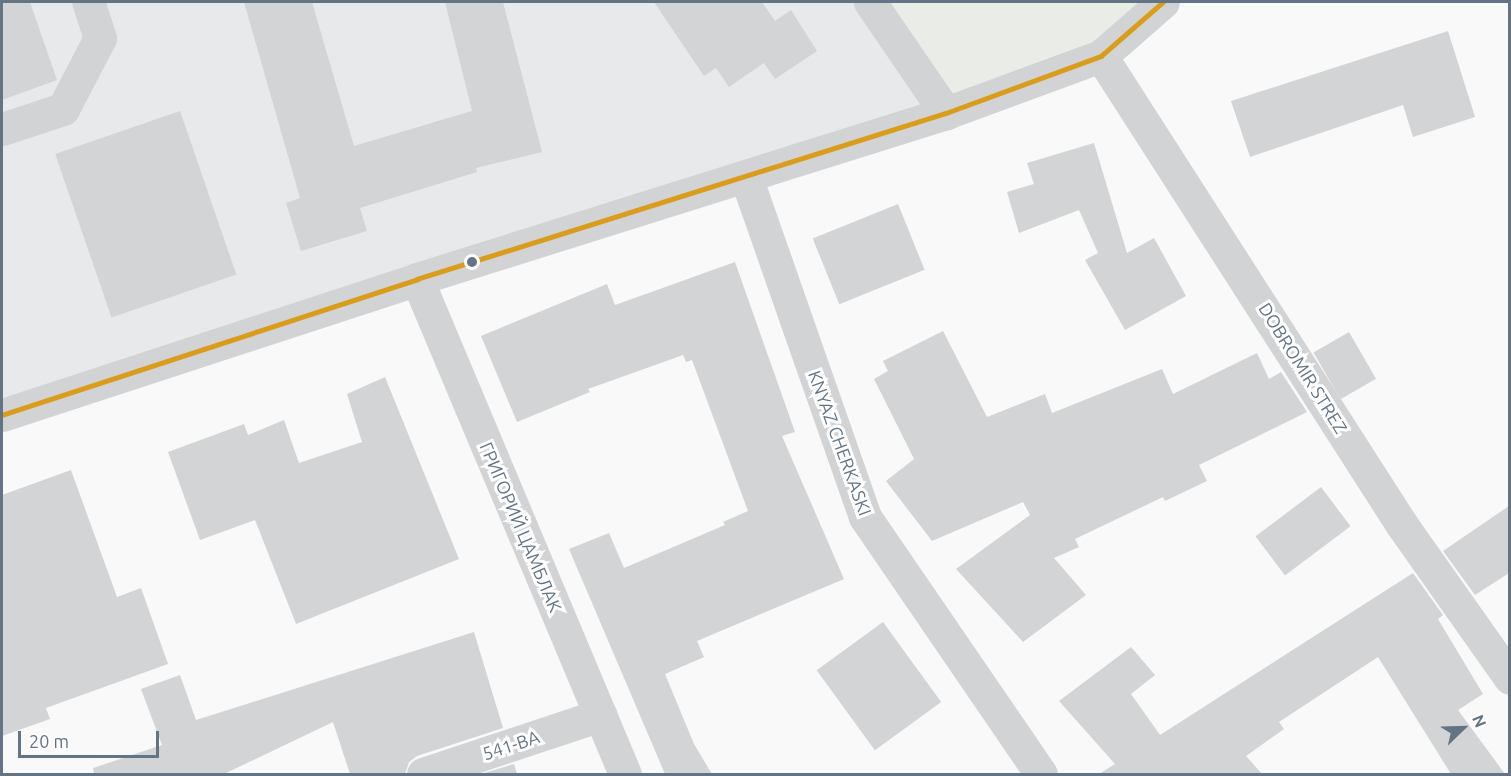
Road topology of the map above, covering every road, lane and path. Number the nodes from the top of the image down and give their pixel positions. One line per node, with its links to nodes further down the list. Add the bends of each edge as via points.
1 (88, 2): 6 (street, via 100,38 63,109)
2 (870, 2): 5 (street)
3 (1163, 2): 4 (street)
4 (1101, 56): 5 (street); 10 (street, DOBROMIR STREZ, via 1402,525)
5 (946, 113): 7 (street)
6 (2, 129)
7 (746, 177): 8 (street); 14 (street, KNYAZ CHERKASKI, via 865,517)
8 (417, 279): 9 (street); 11 (street, ГРИГОРИЙ ЦАМБЛАК)
9 (2, 415)
10 (1509, 678)
11 (600, 715): 12 (street, 541-ВА); 13 (street, ГРИГОРИЙ ЦАМБЛАК)
12 (423, 774)
13 (625, 774)
14 (1041, 774)

